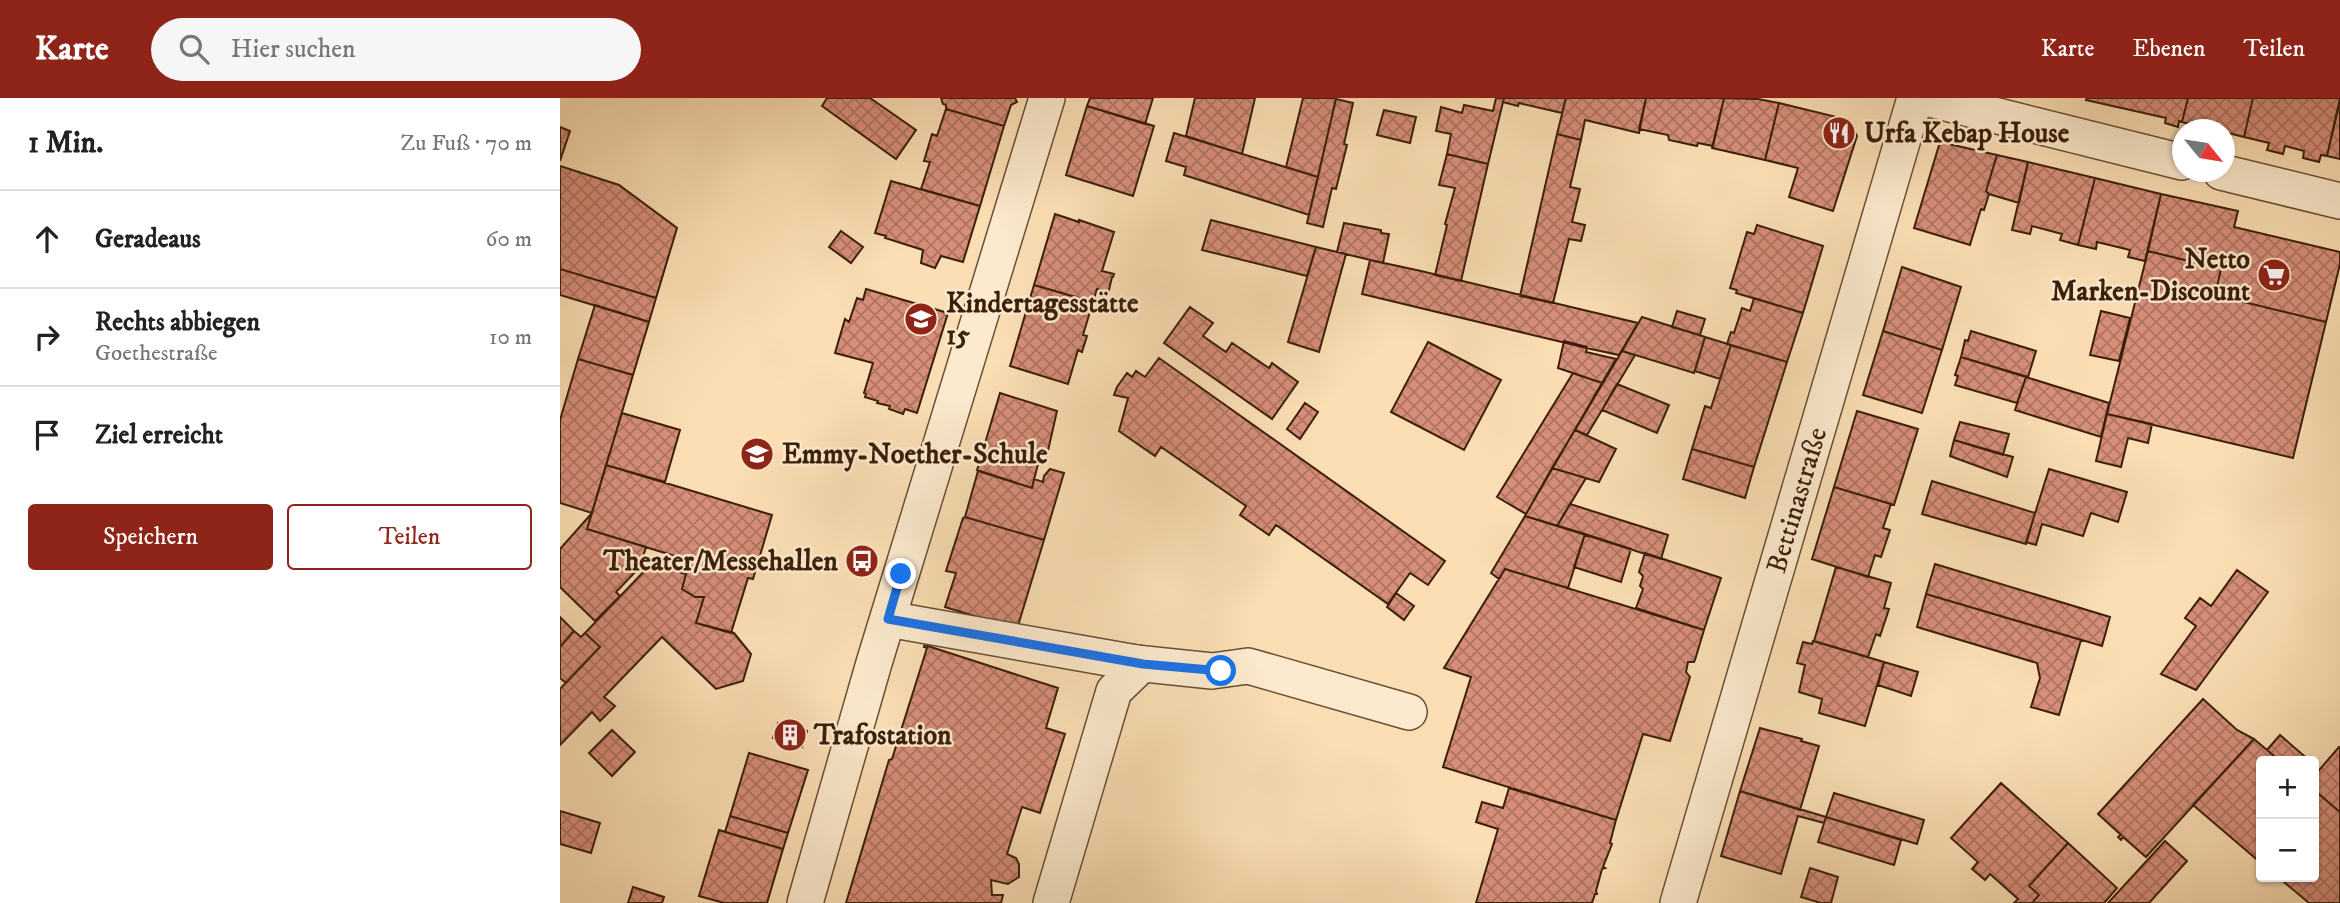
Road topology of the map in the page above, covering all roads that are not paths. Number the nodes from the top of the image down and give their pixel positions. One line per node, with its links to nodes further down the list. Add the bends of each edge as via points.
1 (1047, 98): 7 (street)
2 (1915, 98): 12 (street, Bettinastraße)
3 (1926, 98): 4 (street)
4 (2172, 160)
5 (2235, 175): 6 (street)
6 (2340, 201)
7 (888, 619): 8 (street); 10 (street)
8 (1143, 664): 9 (street, via 1212,671 1248,666); 11 (street, via 1114,691)
9 (1409, 712)
10 (805, 903)
11 (1051, 903)
12 (1678, 903)

